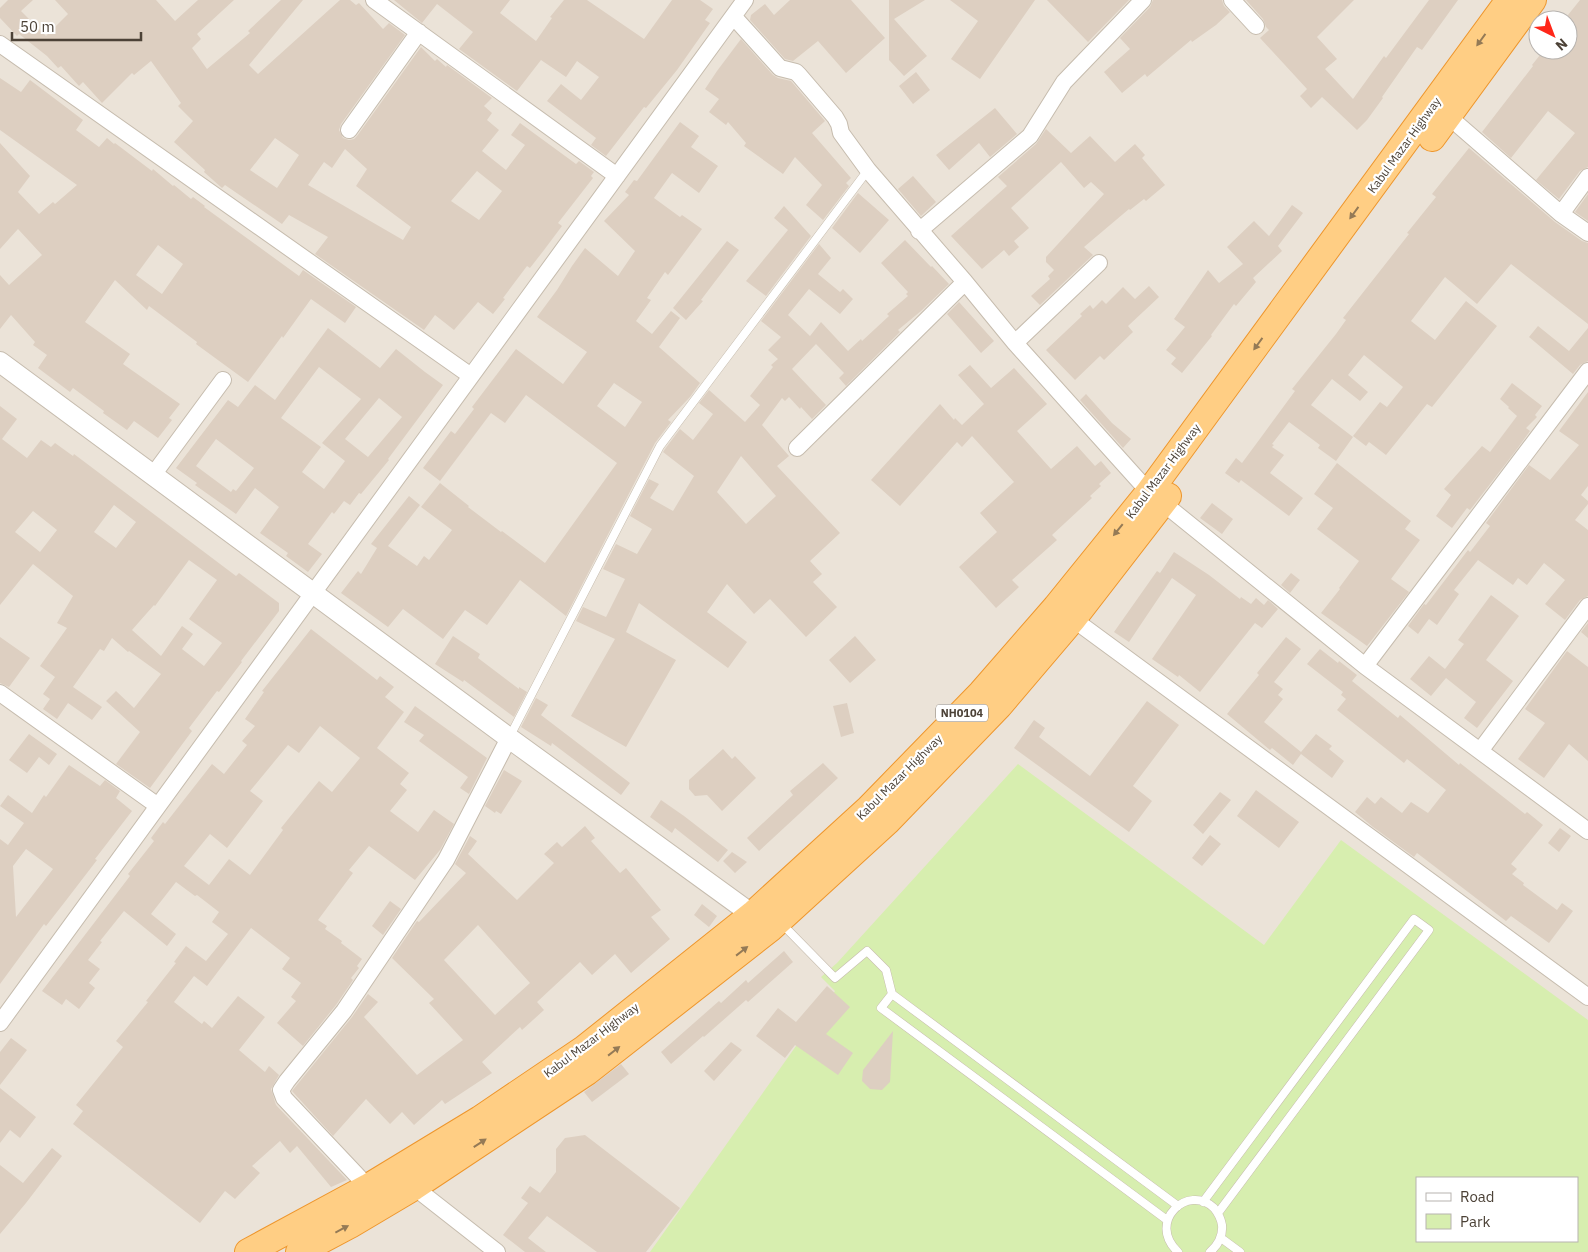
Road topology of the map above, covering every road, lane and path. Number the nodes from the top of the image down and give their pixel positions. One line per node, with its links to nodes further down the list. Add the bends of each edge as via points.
1 (374, 0): 9 (street)
2 (745, 0): 7 (street)
3 (1143, 0): 17 (street, via 1064,82 1030,136)
4 (1232, 0): 8 (street)
5 (1509, 0): 28 (highway, Kabul Mazar Highway / NH0104, one-way to 28)
6 (1533, 0): 11 (highway, Kabul Mazar Highway / NH0104)
7 (734, 17): 13 (street, via 780,68 799,75 835,117 841,133); 14 (street)
8 (1256, 26)
9 (419, 32): 12 (street); 14 (street)
10 (0, 44): 24 (street)
11 (1448, 116): 16 (street); 28 (highway, Kabul Mazar Highway / NH0104)
12 (349, 130)
13 (868, 170): 17 (street); 34 (lane, via 660,446)
14 (617, 176): 24 (street)
15 (1588, 177): 16 (street)
16 (1561, 214): 18 (street)
17 (919, 230): 20 (street)
18 (1588, 232)
19 (1099, 263): 21 (street)
20 (965, 282): 21 (street); 26 (street)
21 (1015, 343): 28 (street)
22 (0, 362): 27 (street)
23 (1588, 371): 32 (street)
24 (471, 376): 29 (street)
25 (223, 380): 27 (street)
26 (797, 448)
27 (153, 475): 29 (street)
28 (1156, 498): 31 (highway, Kabul Mazar Highway / NH0104); 32 (street); 38 (highway, Kabul Mazar Highway / NH0104, one-way to 38, via 981,693 869,808)
29 (314, 593): 34 (street); 36 (street)
30 (1588, 606): 35 (street)
31 (1073, 619): 38 (highway, Kabul Mazar Highway / NH0104, via 999,706 887,822); 40 (street)
32 (1365, 666): 35 (street)
33 (0, 692): 36 (street)
34 (509, 738): 38 (street); 42 (street, via 446,860 344,1011 281,1090 284,1098)
35 (1480, 751): 37 (street)
36 (158, 806): 41 (street)
37 (1588, 831)
38 (768, 921): 39 (lane, via 835,978 867,951 886,970); 42 (highway, Kabul Mazar Highway / NH0104, via 480,1119); 43 (highway, Kabul Mazar Highway / NH0104, one-way to 38, via 587,1072)
39 (892, 994): 45 (lane); 47 (lane, via 881,1008)
40 (1588, 997)
41 (3, 1013)
42 (368, 1187): 50 (highway, Kabul Mazar Highway / NH0104)
43 (414, 1187): 51 (highway, Kabul Mazar Highway / NH0104, one-way to 43); 52 (street)
44 (1203, 1202): 45 (lane, via 1194,1200); 46 (lane); 46 (lane, via 1414,919 1429,930)
45 (1178, 1206): 47 (lane)
46 (1218, 1213): 48 (lane)
47 (1167, 1220): 49 (lane)
48 (1221, 1238): 54 (lane); 55 (lane)
49 (1168, 1249): 53 (lane)
50 (248, 1252)
51 (299, 1252)
52 (497, 1252)
53 (1178, 1252)
54 (1210, 1252)
55 (1240, 1252)

